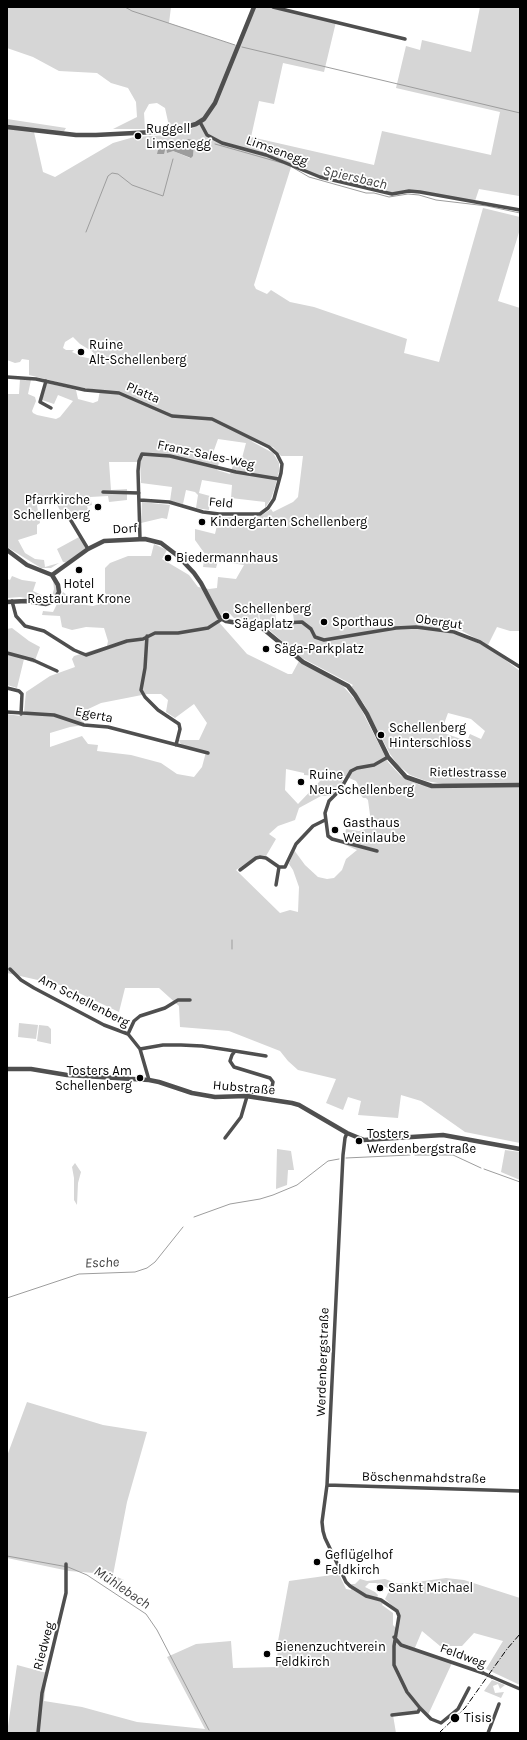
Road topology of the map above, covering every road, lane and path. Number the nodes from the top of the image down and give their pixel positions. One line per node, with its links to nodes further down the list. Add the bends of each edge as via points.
1 (254, 7): 4 (street, via 215,103)
2 (273, 7): 3 (street)
3 (405, 39)
4 (200, 122): 5 (street, via 182,129 125,135 76,135); 6 (street, Limsenegg, via 207,135 222,144 266,155 320,177 392,194 420,192)
5 (7, 127)
6 (520, 210)
7 (7, 377): 8 (street, Platta)
8 (46, 381): 9 (street, via 40,402); 10 (street, Platta, via 85,390 119,393 166,414 212,419 269,447 277,454 282,467)
9 (52, 408)
10 (279, 480): 12 (street, Franz-Sales-Weg, via 170,456 144,454 140,456 139,461); 13 (street, Feld, via 270,506 256,514 219,514 169,502)
11 (103, 492): 12 (street)
12 (139, 493): 13 (street, Franz-Sales-Weg)
13 (140, 500): 15 (street, Franz-Sales-Weg)
14 (70, 519): 16 (street)
15 (140, 539): 16 (street, Dorf, via 109,540); 20 (street, Dorf, via 161,543 184,561 201,583)
16 (88, 549): 18 (street, Dorf)
17 (7, 550): 18 (street, via 27,565)
18 (52, 575): 19 (street, via 59,592 54,601 46,604)
19 (9, 601): 22 (street, via 16,616 25,626 44,631 82,654 90,654)
20 (222, 619): 21 (street, Rietlestrasse); 22 (street, via 208,628)
21 (261, 627): 24 (street, Obergut, via 262,624 270,623 302,622 311,629 315,637 324,640 396,628 416,627 454,632 480,642); 31 (street, Rietlestrasse, via 304,662 348,686 367,714)
22 (147, 636): 29 (street, via 141,690 144,697 158,710 179,724)
23 (7, 653): 25 (street, via 28,658)
24 (520, 667)
25 (57, 671)
26 (7, 688): 28 (street, via 22,694)
27 (7, 712): 28 (street, Egerta)
28 (21, 714): 29 (street, Egerta, via 54,716)
29 (176, 745): 30 (street, Egerta)
30 (208, 753)
31 (388, 756): 32 (street, Rietlestrasse, via 406,777 432,786); 33 (street, via 374,765 351,771 340,790 326,806)
32 (520, 785)
33 (325, 820): 34 (street, via 327,834 332,839); 35 (street, via 313,826 292,849 285,867)
34 (377, 851)
35 (279, 867): 36 (street, via 260,857); 37 (street)
36 (240, 870)
37 (276, 885)
38 (10, 969): 40 (street, Am Schellenberg, via 34,988 104,1025)
39 (190, 1000): 40 (street, via 178,1000 165,1008 140,1016 130,1027)
40 (128, 1034): 41 (street, Am Schellenberg)
41 (140, 1049): 42 (street, via 163,1045 188,1045); 45 (street, Am Schellenberg)
42 (235, 1051): 43 (street); 46 (street, via 230,1061 234,1067 270,1078 273,1082 272,1087 248,1093)
43 (266, 1056)
44 (7, 1069): 45 (street, Hubstraße)
45 (149, 1080): 46 (street, Hubstraße, via 215,1097)
46 (246, 1096): 47 (street, Hubstraße, via 300,1105); 48 (street, via 241,1117)
47 (347, 1133): 49 (street, Hubstraße, via 370,1140 443,1135); 50 (street, Werdenbergstraße, via 343,1147)
48 (225, 1138)
49 (520, 1149)
50 (328, 1485): 51 (street, Böschenmahdstraße); 53 (street, Werdenbergstraße, via 322,1522 325,1538 346,1582 366,1596 381,1600 397,1611)
51 (520, 1491)
52 (66, 1566): 61 (street, Riedweg, via 66,1593 42,1693)
53 (394, 1637): 54 (street); 55 (street)
54 (399, 1643): 55 (street); 57 (street, Feldweg, bridge)
55 (394, 1646): 59 (street, via 395,1670 407,1692)
56 (469, 1688): 59 (street, via 458,1709 441,1723 431,1719)
57 (520, 1689)
58 (499, 1704): 62 (street)
59 (420, 1708): 60 (street, via 418,1712)
60 (392, 1715)
61 (38, 1733)
62 (488, 1733)

